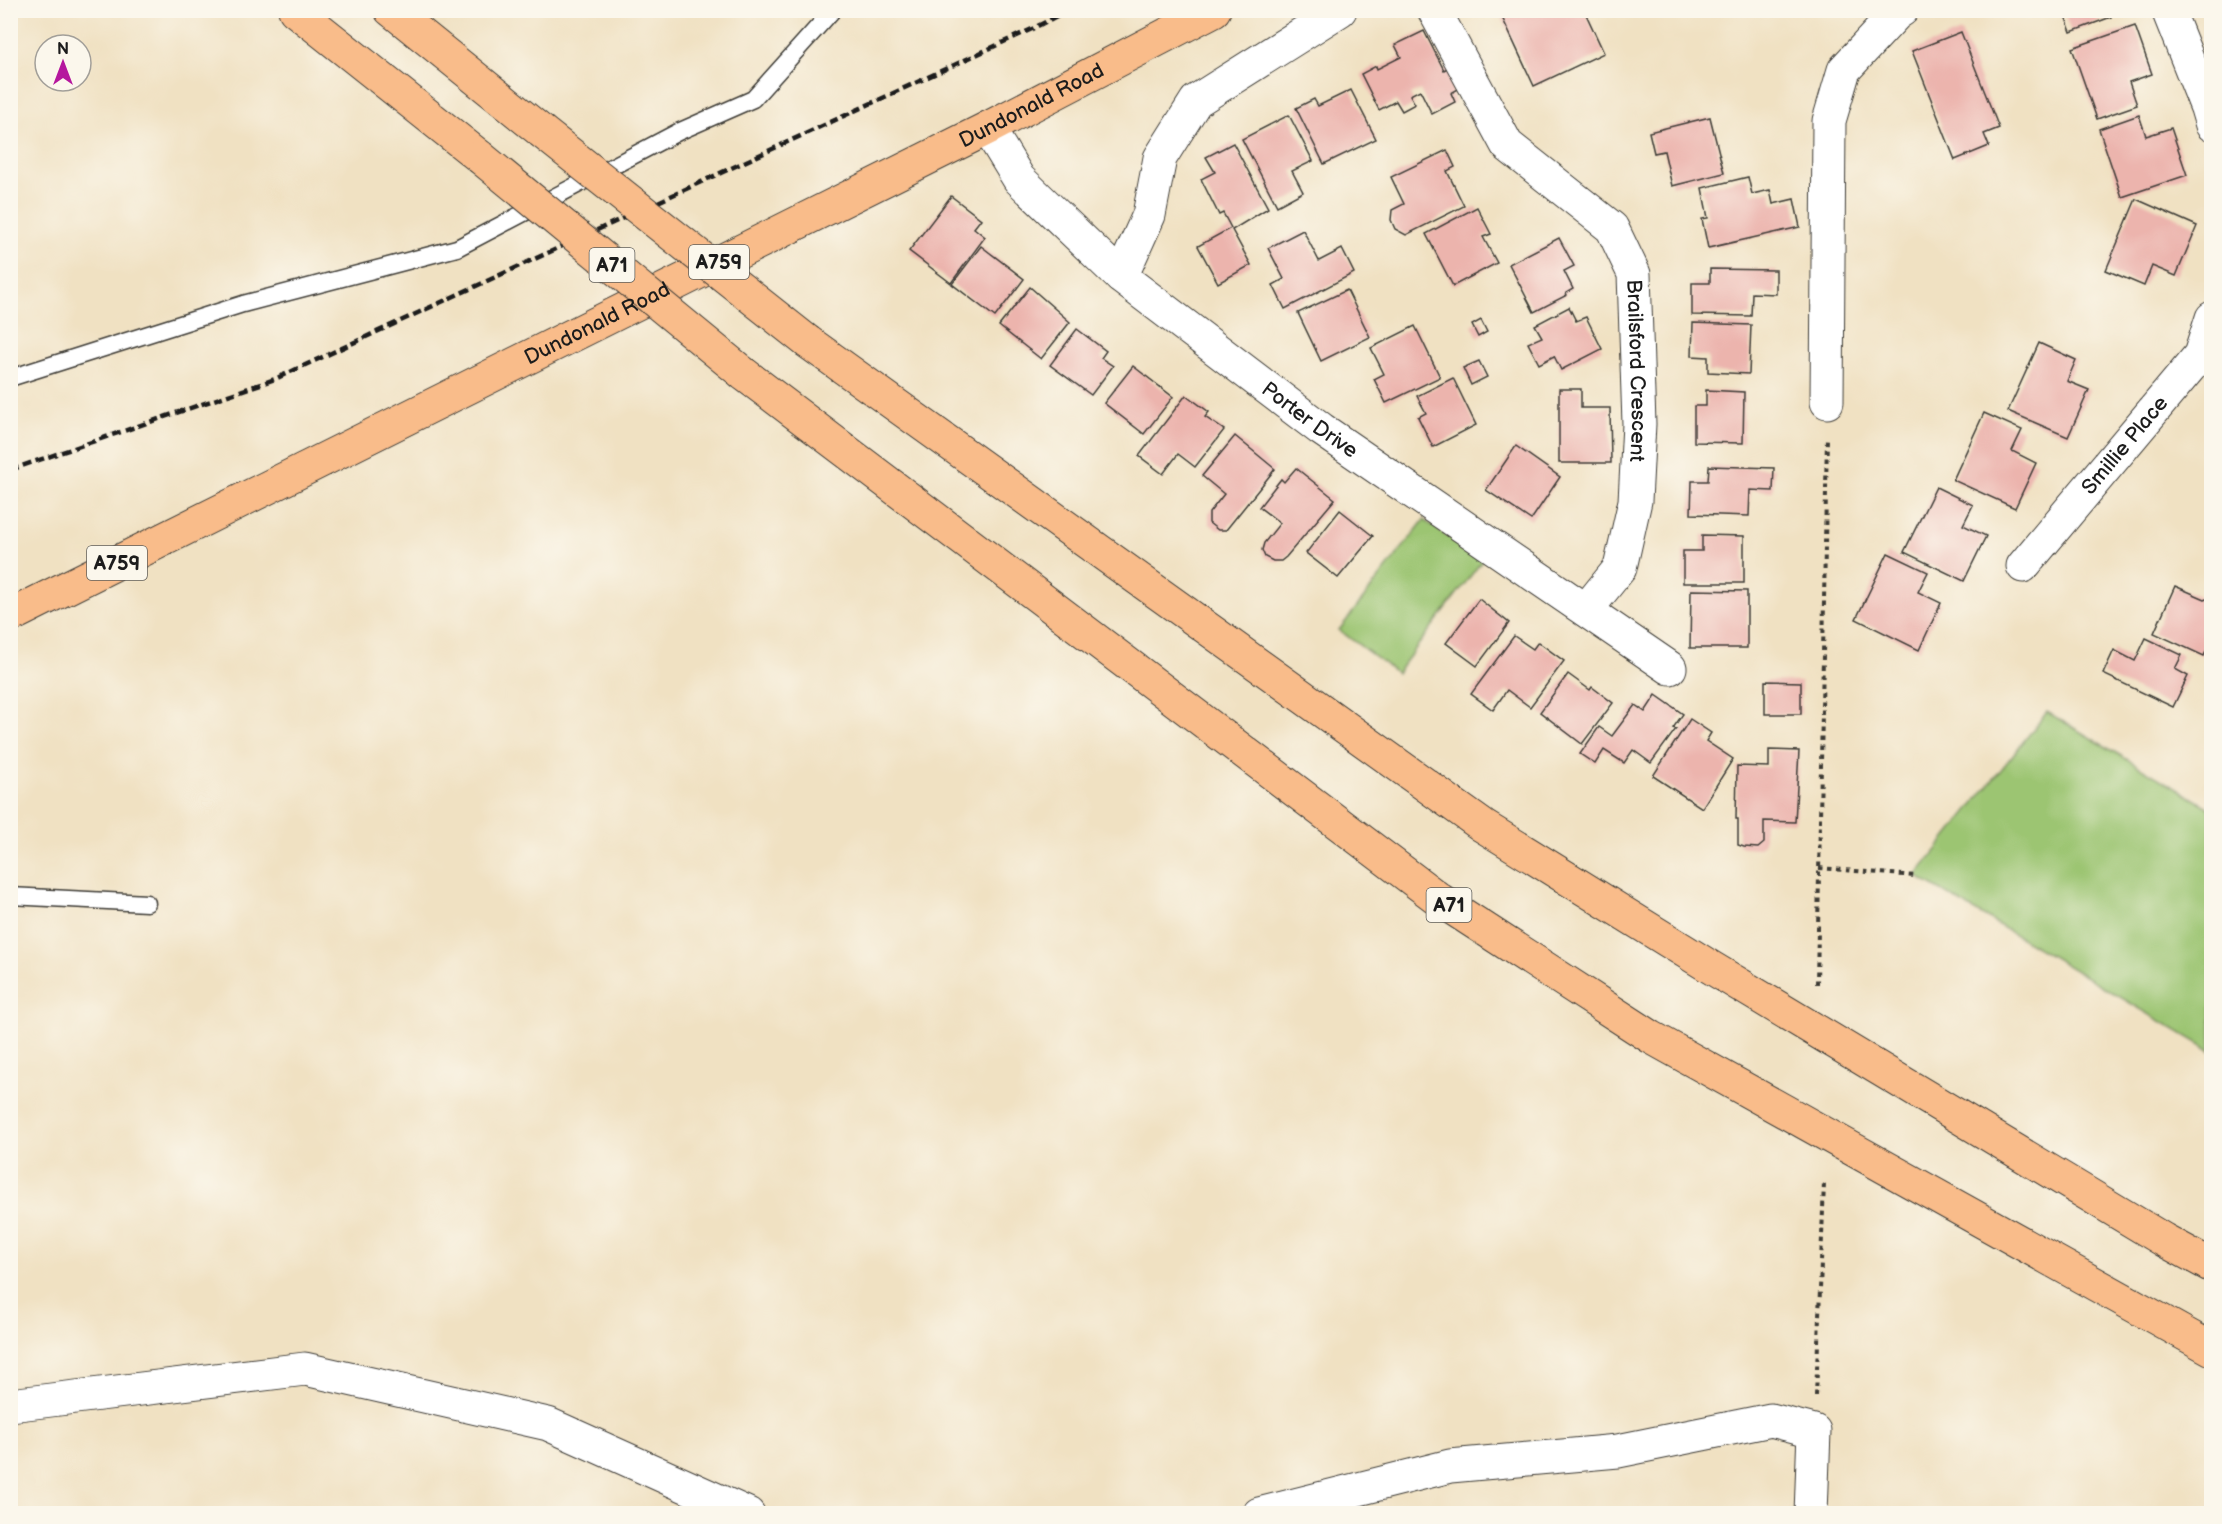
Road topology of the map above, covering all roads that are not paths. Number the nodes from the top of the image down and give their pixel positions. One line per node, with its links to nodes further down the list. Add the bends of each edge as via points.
1 (295, 10): 22 (main road, A71, bridge, via 744,374 1440,900 1651,1037)
2 (391, 10): 21 (main road, bridge, via 808,342 1483,826 1712,968)
3 (833, 10): 13 (lane, via 753,99 678,132 457,248 243,304)
4 (1214, 10): 10 (main road, Dundonald Road / A759)
5 (1340, 10): 11 (street, via 1196,101 1160,158 1149,215)
6 (1434, 10): 16 (street, Brailsford Crescent, via 1507,145 1612,228 1634,274 1640,424 1635,501 1620,568)
7 (1902, 10): 14 (street, via 1844,70 1829,121)
8 (2168, 10): 9 (street)
9 (2211, 125)
10 (988, 128): 11 (street, Porter Drive, via 1019,179); 17 (main road, Dundonald Road / A759)
11 (1121, 277): 16 (street, Porter Drive, via 1321,429)
12 (2211, 318): 15 (street, Smillie Place, via 2200,355)
13 (10, 378)
14 (1827, 402)
15 (2023, 566)
16 (1586, 610): 18 (street, Porter Drive)
17 (10, 616)
18 (1670, 668)
19 (10, 896): 20 (lane)
20 (147, 903)
21 (2211, 1266)
22 (2211, 1349)
23 (10, 1405): 24 (street, via 305,1369 548,1424)
24 (748, 1514)
25 (1259, 1514): 26 (street, via 1450,1466 1618,1451 1771,1420 1814,1431)
26 (1811, 1514)

